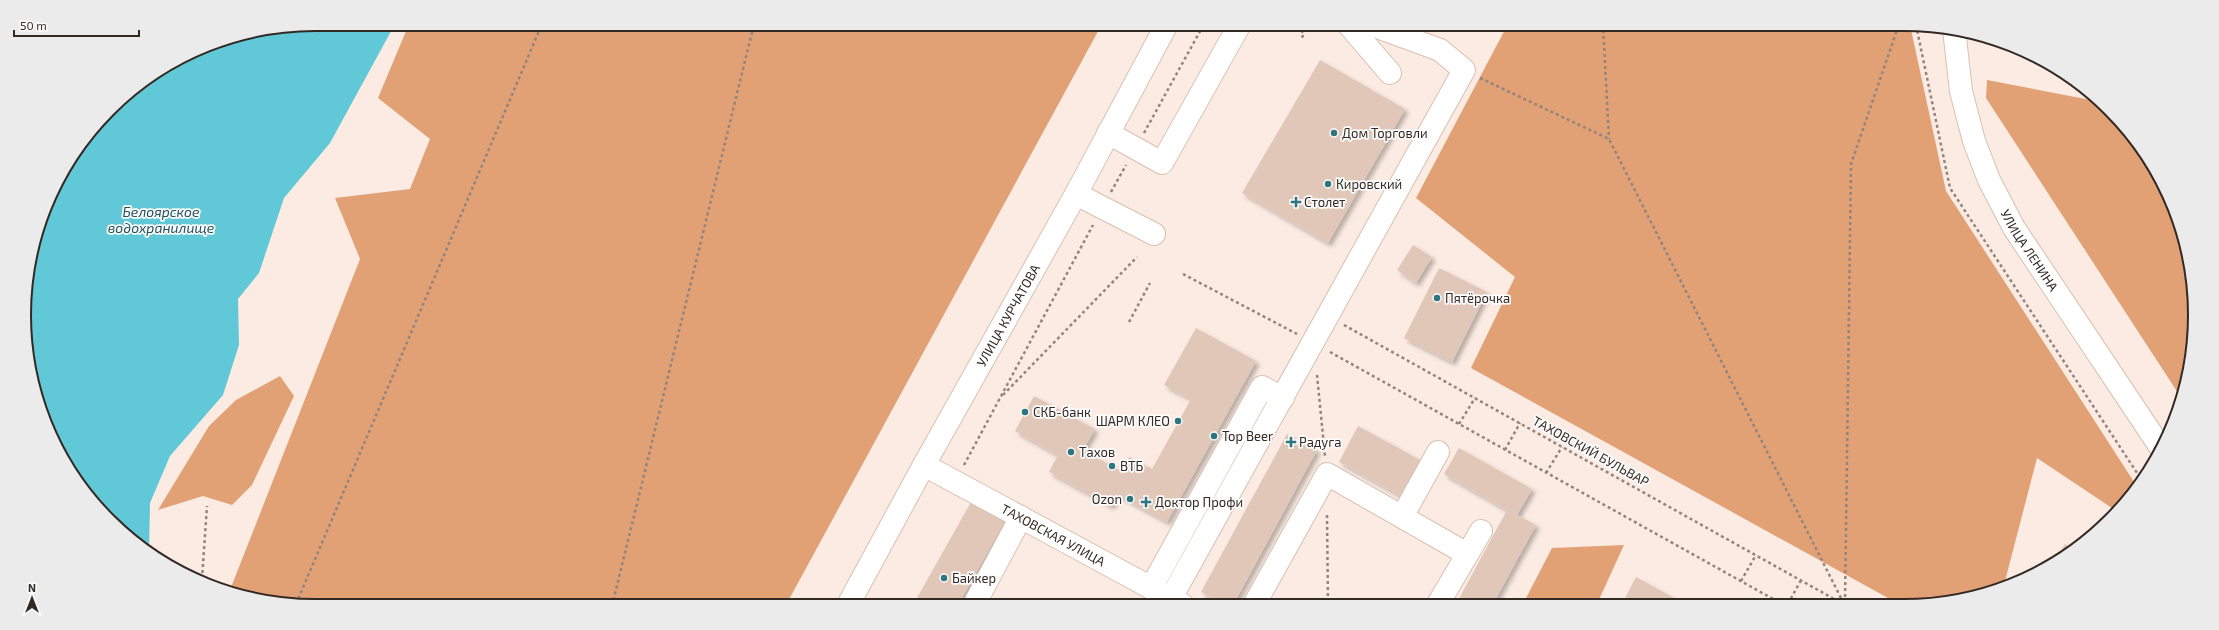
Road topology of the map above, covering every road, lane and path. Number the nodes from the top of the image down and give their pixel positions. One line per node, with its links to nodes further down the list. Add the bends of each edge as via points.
1 (539, 31): 51 (path)
2 (752, 31): 52 (path)
3 (1163, 31): 16 (main road, УЛИЦА КУРЧАТОВА)
4 (1200, 31): 18 (path)
5 (1236, 31): 18 (main road, via 1162,163)
6 (1301, 31): 13 (path, via 1304,33)
7 (1354, 31): 15 (main road)
8 (1416, 31): 14 (main road)
9 (1603, 31): 17 (path)
10 (1897, 31): 63 (path, via 1850,164)
11 (1917, 32): 39 (path, via 1950,188)
12 (1955, 35): 33 (main road, УЛИЦА ЛЕНИНА, via 1961,91 1974,141 1988,180 2014,228)
13 (1300, 40)
14 (1464, 70): 17 (path); 25 (main road)
15 (1390, 73)
16 (1108, 133): 18 (main road); 19 (main road, УЛИЦА КУРЧАТОВА)
17 (1609, 139): 62 (path)
18 (1135, 148): 20 (path)
19 (1076, 194): 20 (main road); 37 (main road, УЛИЦА КУРЧАТОВА)
20 (1103, 208): 21 (main road); 28 (path)
21 (1154, 234)
22 (1137, 257): 28 (path)
23 (1183, 274): 27 (path)
24 (1150, 283): 26 (path)
25 (1328, 317): 27 (main road); 30 (path, ТАХОВСКИЙ БУЛЬВАР)
26 (1129, 322)
27 (1314, 343): 29 (main road); 32 (path)
28 (1000, 398): 40 (path)
29 (1283, 398): 50 (main road, via 1262,387); 56 (main road)
30 (1474, 398): 31 (path, ТАХОВСКИЙ БУЛЬВАР); 32 (path)
31 (1520, 423): 34 (path, ТАХОВСКИЙ БУЛЬВАР); 35 (path)
32 (1459, 424): 35 (path)
33 (2158, 443)
34 (1562, 447): 38 (path); 46 (path, ТАХОВСКИЙ БУЛЬВАР)
35 (1505, 450): 38 (path)
36 (1438, 452): 43 (main road)
37 (924, 465): 40 (main road, ТАХОВСКАЯ УЛИЦА); 53 (main road, УЛИЦА КУРЧАТОВА)
38 (1546, 473): 49 (path)
39 (2138, 475)
40 (955, 481): 42 (main road, ТАХОВСКАЯ УЛИЦА)
41 (207, 506): 47 (path)
42 (1021, 517): 50 (main road, ТАХОВСКАЯ УЛИЦА); 54 (main road)
43 (1402, 517): 45 (main road); 57 (main road, via 1327,474)
44 (1481, 531): 45 (main road)
45 (1467, 554): 58 (main road)
46 (1756, 555): 48 (path, ТАХОВСКИЙ БУЛЬВАР); 49 (path)
47 (202, 575)
48 (1801, 580): 60 (path); 61 (path, ТАХОВСКИЙ БУЛЬВАР)
49 (1741, 581): 59 (path)
50 (1151, 588): 55 (main road, ТАХОВСКАЯ УЛИЦА)
51 (298, 598)
52 (614, 599)
53 (851, 599)
54 (977, 599)
55 (1173, 599)
56 (1178, 599)
57 (1257, 599)
58 (1441, 599)
59 (1773, 599)
60 (1791, 599)
61 (1835, 599)
62 (1841, 599)
63 (1844, 599)

